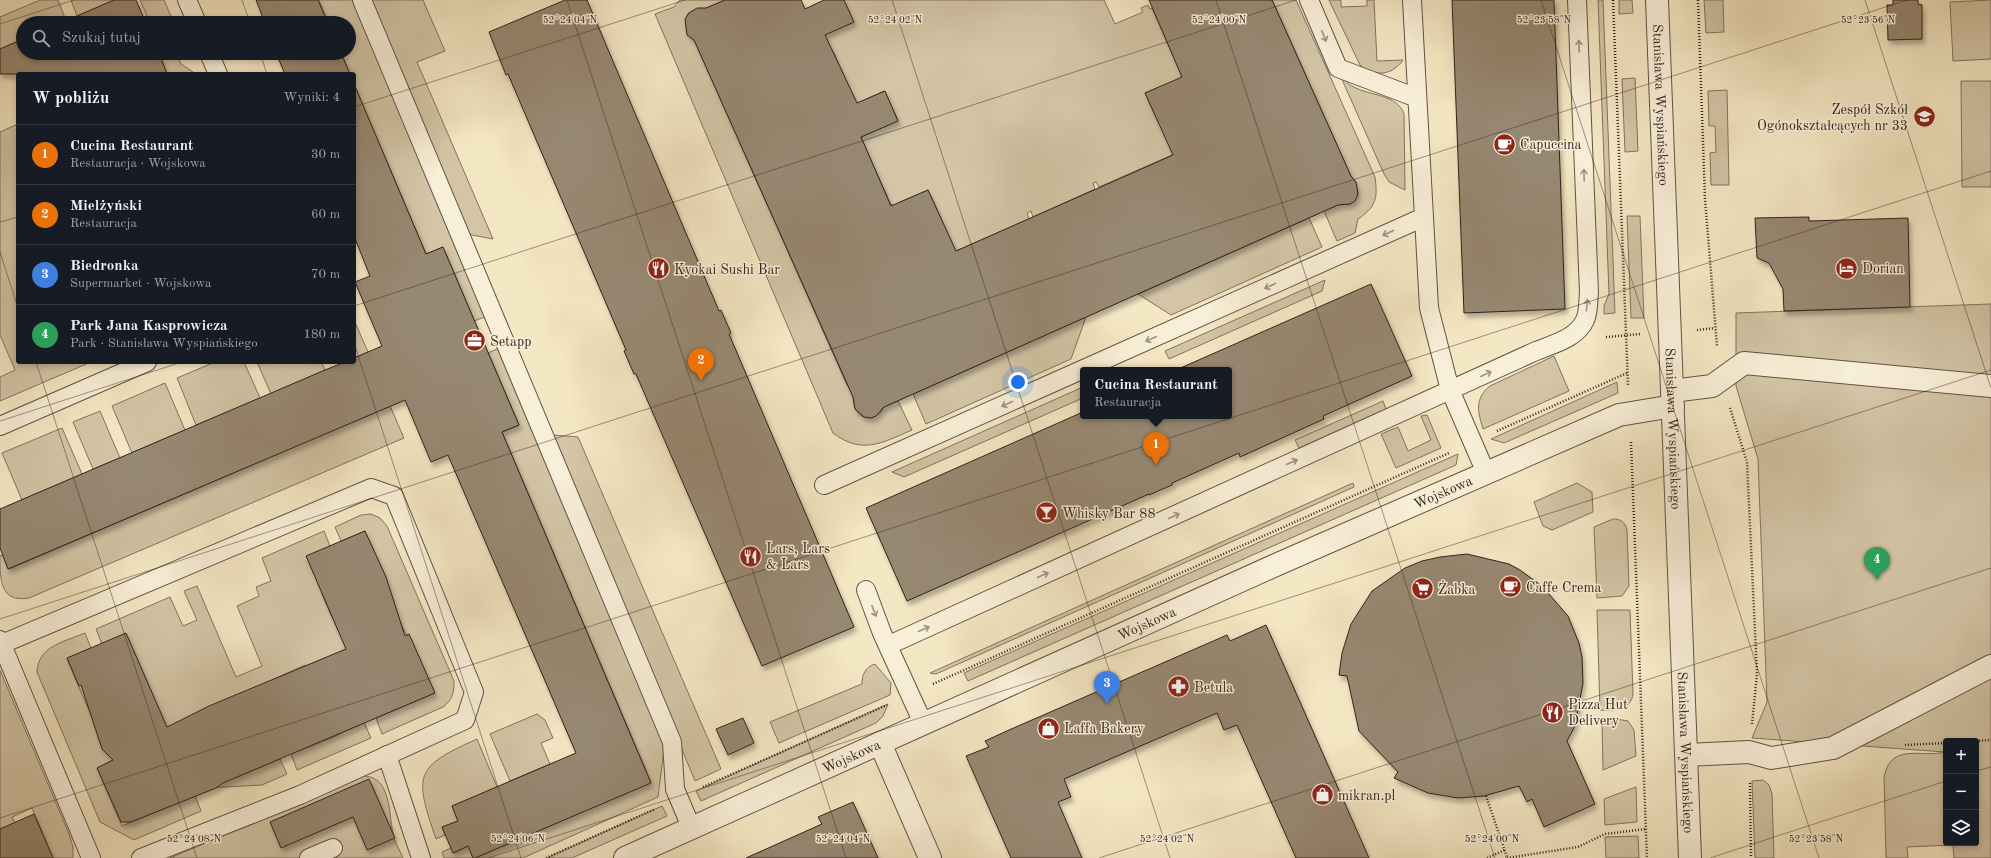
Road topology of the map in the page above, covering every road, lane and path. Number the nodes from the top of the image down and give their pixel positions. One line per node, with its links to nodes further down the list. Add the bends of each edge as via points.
1 (187, 0): 9 (lane)
2 (362, 0): 46 (lane, via 672,742 675,789)
3 (1309, 0): 12 (lane, one-way to 12, via 1338,68)
4 (1412, 0): 12 (lane)
5 (1577, 0): 26 (lane, one-way to 5, via 1566,339 1578,330 1586,319 1589,292)
6 (1613, 0): 17 (path)
7 (1657, 0): 27 (street, Stanisława Wyspiańskiego)
8 (1698, 0): 14 (path, via 1706,199)
9 (194, 16)
10 (212, 60): 11 (lane)
11 (217, 72)
12 (1417, 98): 13 (lane)
13 (1424, 217): 20 (lane, one-way to 20); 26 (lane, via 1429,308)
14 (1715, 328): 15 (path); 23 (path)
15 (1695, 330)
16 (1645, 334): 17 (path)
17 (1626, 335): 18 (path); 22 (path)
18 (1605, 337)
19 (142, 364): 28 (lane)
20 (1088, 367)
21 (1080, 371): 32 (lane, one-way to 32)
22 (1627, 373): 25 (path); 30 (path)
23 (1722, 378): 24 (street, Wojskowa, via 1744,363); 27 (street, Wojskowa, via 1712,386); 42 (path, via 1747,462 1757,674)
24 (1991, 386)
25 (1628, 389)
26 (1450, 390): 30 (lane); 34 (lane, one-way to 26)
27 (1672, 398): 31 (street, Wojskowa, via 1619,415); 44 (street, Stanisława Wyspiańskiego)
28 (0, 426)
29 (1630, 437): 48 (path)
30 (1473, 442): 31 (lane); 37 (path)
31 (1486, 473): 38 (street, Wojskowa, via 1285,560)
32 (824, 485)
33 (866, 590): 34 (lane, one-way to 34)
34 (885, 639): 37 (lane)
35 (1, 642): 43 (lane, via 371,488 394,496 474,692 465,720); 52 (lane)
36 (1991, 666): 42 (street, via 1833,748 1771,758)
37 (911, 694): 38 (lane); 46 (path)
38 (923, 723): 41 (street, Wojskowa)
39 (1991, 740): 40 (path)
40 (1979, 741)
41 (880, 743): 47 (street, Wojskowa); 58 (street)
42 (1749, 752): 44 (street); 62 (path)
43 (387, 755): 53 (lane, via 300,795); 55 (lane)
44 (1687, 755): 61 (street, Stanisława Wyspiańskiego)
45 (1486, 796): 50 (path)
46 (679, 798): 47 (lane); 56 (path)
47 (691, 827): 57 (street, Wojskowa)
48 (1646, 828): 51 (path, via 1605,834 1578,847); 60 (path)
49 (333, 848): 54 (lane)
50 (1505, 850): 51 (path); 59 (path)
51 (1507, 857)
52 (91, 858)
53 (142, 858)
54 (309, 858)
55 (421, 858)
56 (546, 858)
57 (625, 858)
58 (930, 858)
59 (1487, 858)
60 (1647, 858)
61 (1690, 858)
62 (1752, 858)

